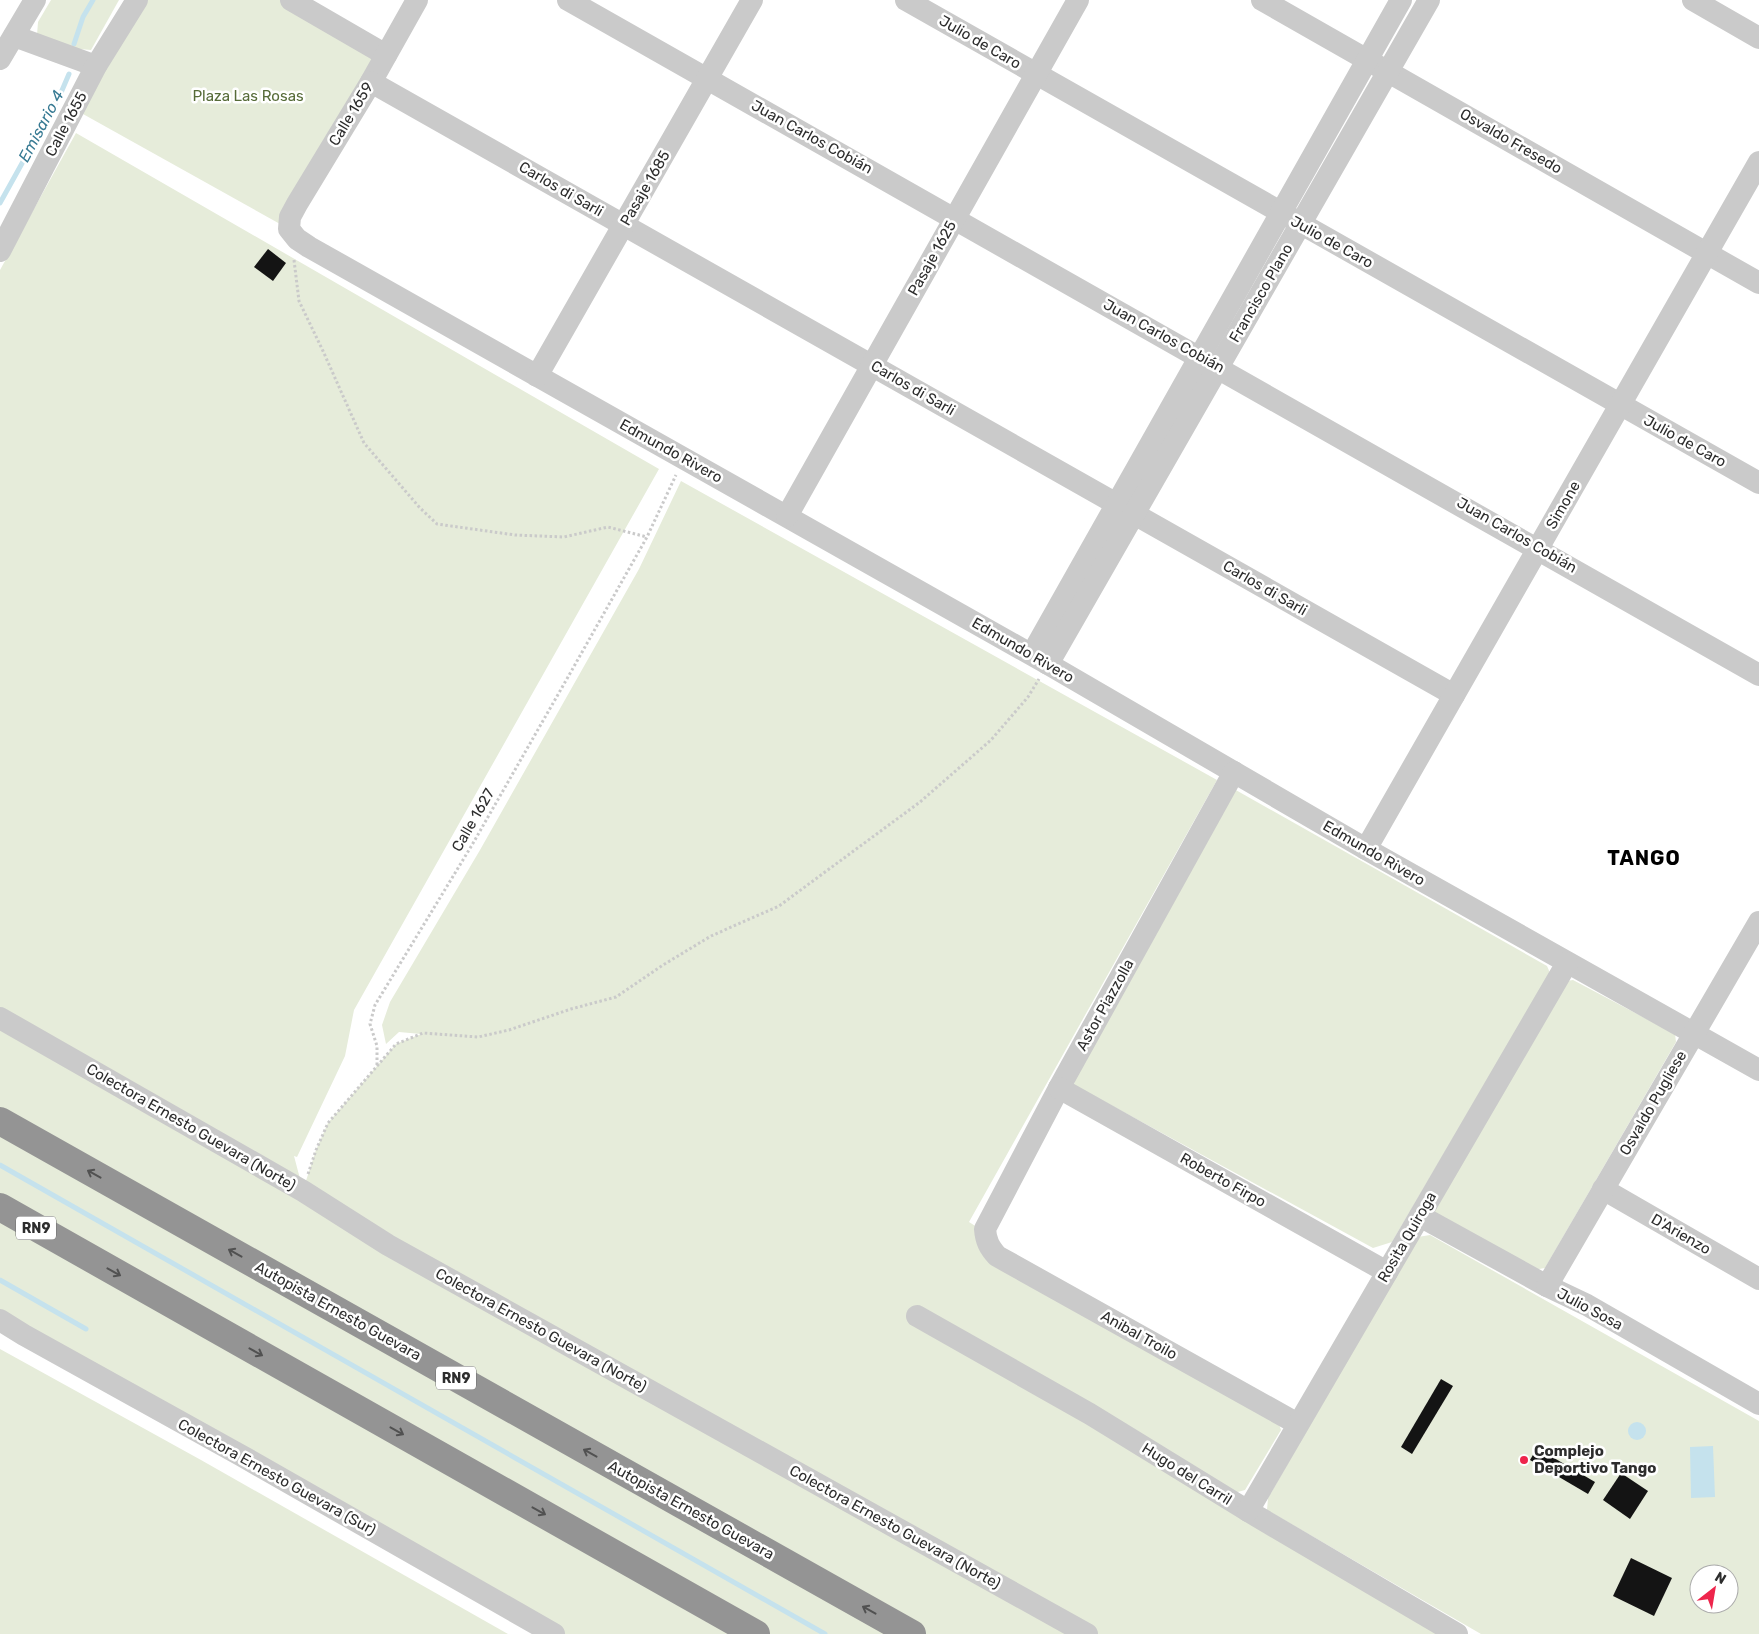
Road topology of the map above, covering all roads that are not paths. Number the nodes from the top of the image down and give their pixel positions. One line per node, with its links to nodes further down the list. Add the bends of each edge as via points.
1 (35, 0): 13 (street)
2 (137, 0): 18 (street, Calle 1655)
3 (291, 0): 15 (street)
4 (417, 0): 15 (street, Calle 1659)
5 (568, 0): 21 (street, Juan Carlos Cobián)
6 (752, 0): 21 (street, Pasaje 1685)
7 (906, 0): 20 (street, Julio de Caro)
8 (1078, 0): 20 (street, Pasaje 1625)
9 (1262, 0): 17 (street, Osvaldo Fresedo)
10 (1401, 0): 17 (street, Francisco Plano)
11 (1429, 0): 19 (street, Francisco Plano)
12 (1693, 0): 14 (street)
13 (14, 36): 16 (street); 18 (street)
14 (1759, 38)
15 (386, 55): 22 (street, Calle 1659)
16 (0, 60)
17 (1367, 60): 19 (street, Osvaldo Fresedo); 24 (street, Francisco Plano)
18 (96, 66): 29 (street, Calle 1655)
19 (1388, 71): 27 (street, Francisco Plano); 30 (street, Osvaldo Fresedo)
20 (1036, 74): 24 (street, Julio de Caro); 25 (street, Pasaje 1625)
21 (708, 78): 25 (street, Juan Carlos Cobián); 26 (street, Pasaje 1685)
22 (372, 82): 26 (street, Carlos di Sarli); 28 (street, Calle 1659, via 290,217)
23 (1759, 162): 30 (street, Simone)
24 (1281, 213): 27 (street, Julio de Caro); 32 (street, Francisco Plano)
25 (955, 218): 32 (street, Juan Carlos Cobián); 33 (street, Pasaje 1625)
26 (624, 224): 33 (street, Carlos di Sarli); 34 (street, Pasaje 1685)
27 (1300, 224): 32 (street, Francisco Plano); 35 (street, Julio de Caro)
28 (293, 234): 34 (street, Edmundo Rivero, via 309,248)
29 (0, 251)
30 (1707, 253): 31 (street, Osvaldo Fresedo); 35 (street, Simone)
31 (1759, 283)
32 (1210, 361): 37 (street, Francisco Plano); 39 (street, Juan Carlos Cobián)
33 (872, 365): 37 (street, Carlos di Sarli); 38 (street, Pasaje 1625)
34 (538, 376): 38 (street, Edmundo Rivero)
35 (1620, 405): 36 (street, Julio de Caro); 39 (street, Simone)
36 (1759, 483)
37 (1126, 508): 40 (street, Francisco Plano); 42 (street, Carlos di Sarli)
38 (787, 516): 40 (street, Edmundo Rivero)
39 (1538, 548): 41 (street, Juan Carlos Cobián); 42 (street, Simone)
40 (1040, 659): 43 (street, Edmundo Rivero)
41 (1759, 675)
42 (1454, 695): 44 (street, Simone)
43 (1234, 772): 44 (street, Edmundo Rivero); 50 (street, Astor Piazzolla)
44 (1366, 849): 46 (street, Edmundo Rivero)
45 (1759, 922): 48 (street, Osvaldo Pugliese)
46 (1567, 963): 48 (street, Edmundo Rivero); 54 (street, Rosita Quiroga)
47 (0, 1018): 69 (street, Colectora Ernesto Guevara (Norte), via 303,1191 396,1250)
48 (1693, 1033): 49 (street, Edmundo Rivero); 52 (street, Osvaldo Pugliese)
49 (1759, 1070)
50 (1059, 1088): 56 (street, Astor Piazzolla, via 987,1221); 58 (street, Roberto Firpo)
51 (0, 1121): 68 (highway, Autopista Ernesto Guevara / RN9, one-way to 51)
52 (1603, 1189): 59 (street, D'Arienzo); 60 (street, Osvaldo Pugliese)
53 (0, 1207): 57 (highway, RN9)
54 (1420, 1216): 58 (street, Rosita Quiroga); 60 (street, Julio Sosa)
55 (0, 1220): 57 (highway)
56 (986, 1241): 64 (street, Anibal Troilo, via 997,1256)
57 (72, 1248): 67 (highway, RN9, one-way to 67)
58 (1387, 1272): 64 (street, Rosita Quiroga)
59 (1759, 1278)
60 (1547, 1286): 63 (street, Julio Sosa, via 1587,1305)
61 (917, 1316): 65 (street, Hugo del Carril, via 1090,1414)
62 (0, 1320): 66 (street, Colectora Ernesto Guevara (Sur))
63 (1759, 1404)
64 (1298, 1424): 65 (street, Rosita Quiroga)
65 (1248, 1511): 70 (street, Hugo del Carril)
66 (554, 1634)
67 (756, 1634)
68 (912, 1634)
69 (1087, 1634)
70 (1457, 1634)

